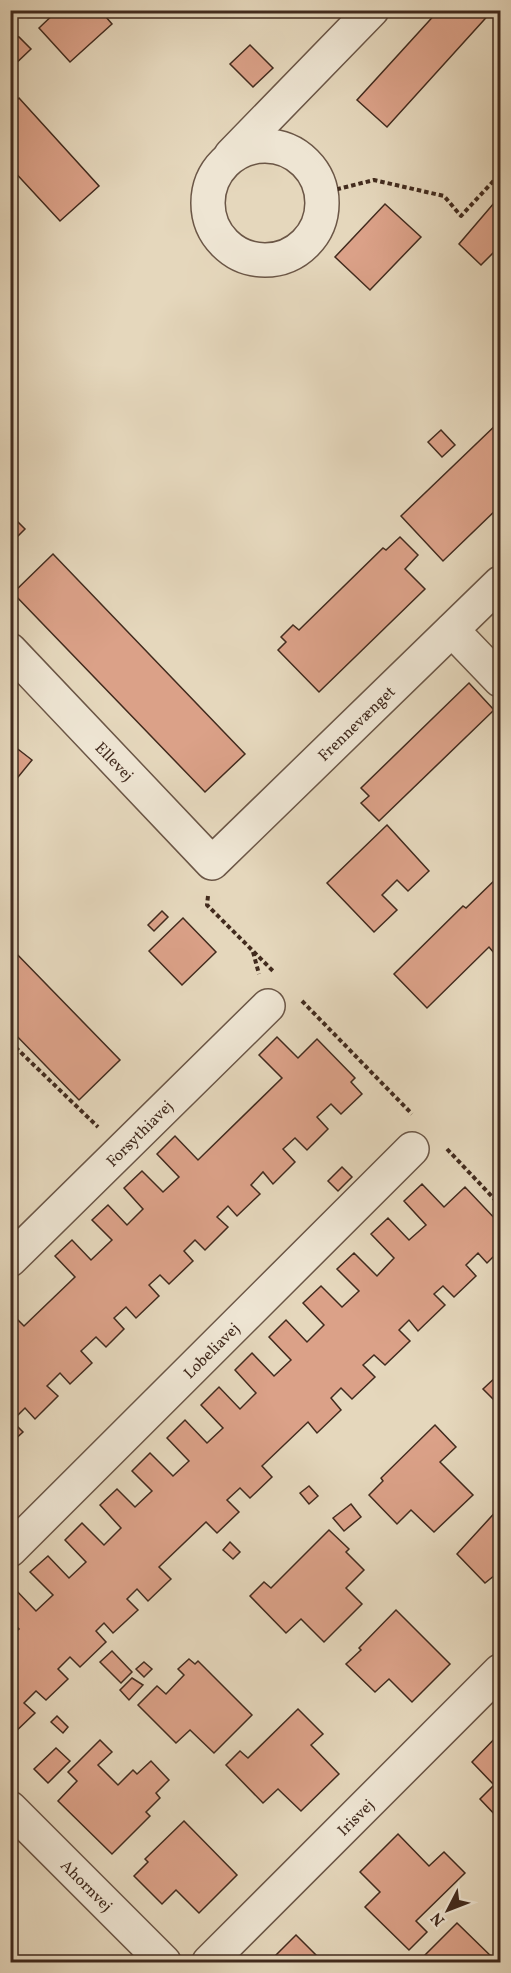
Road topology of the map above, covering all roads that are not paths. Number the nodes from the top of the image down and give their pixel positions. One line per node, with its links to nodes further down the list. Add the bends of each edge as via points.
1 (372, 10): 2 (street)
2 (223, 163): 2 (street, via 237,152 273,145 305,161 322,194 322,213 303,247 276,258 247,258 216,234 207,196)
3 (501, 583): 4 (street, Frennevænget)
4 (452, 630): 6 (street); 7 (street, Frennevænget)
5 (13, 659): 7 (street, Ellevej)
6 (501, 680)
7 (212, 863)
8 (268, 1006): 10 (street, Forsythiavej)
9 (425, 1139): 11 (street, Lobeliavej)
10 (10, 1260)
11 (10, 1550)
12 (501, 1671): 15 (street, Irisvej)
13 (10, 1808): 14 (street, Ahornvej)
14 (164, 1962)
15 (209, 1962)

